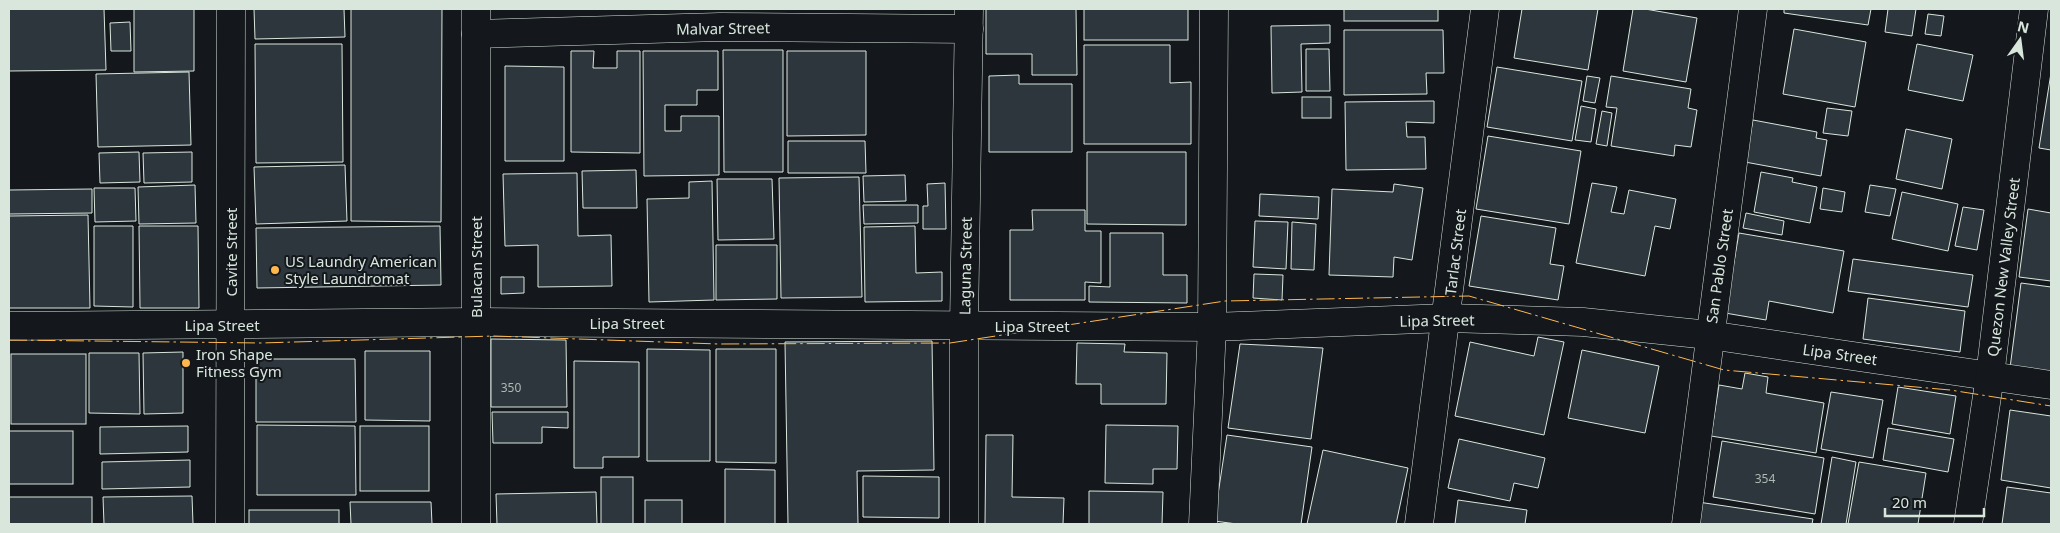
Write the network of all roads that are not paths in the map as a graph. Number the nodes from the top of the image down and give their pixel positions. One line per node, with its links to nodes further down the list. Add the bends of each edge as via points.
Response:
1 (231, 9): 13 (street, Cavite Street)
2 (1214, 9): 14 (street)
3 (1485, 9): 9 (street, Tarlac Street)
4 (1754, 9): 15 (street, San Pablo Street)
5 (2034, 9): 16 (street, Quezon New Valley Street)
6 (720, 18): 7 (street, Malvar Street); 8 (street, Malvar Street)
7 (969, 19): 11 (street, Laguna Street)
8 (476, 22): 10 (street, Bulacan Street)
9 (1447, 318): 14 (street, Lipa Street); 15 (street, Lipa Street, via 1583,322); 22 (street, Tarlac Street)
10 (476, 322): 11 (street, Lipa Street); 13 (street, Lipa Street); 19 (street, Bulacan Street)
11 (964, 325): 14 (street, Lipa Street); 20 (street, Laguna Street)
12 (9, 326): 13 (street, Lipa Street)
13 (231, 326): 18 (street, Cavite Street)
14 (1212, 327): 21 (street)
15 (1709, 335): 16 (street, Lipa Street); 23 (street, San Pablo Street)
16 (1990, 376): 17 (street, Lipa Street); 24 (street, Quezon New Valley Street)
17 (2051, 385)
18 (230, 524)
19 (476, 524)
20 (964, 524)
21 (1203, 524)
22 (1419, 524)
23 (1686, 524)
24 (1968, 524)

